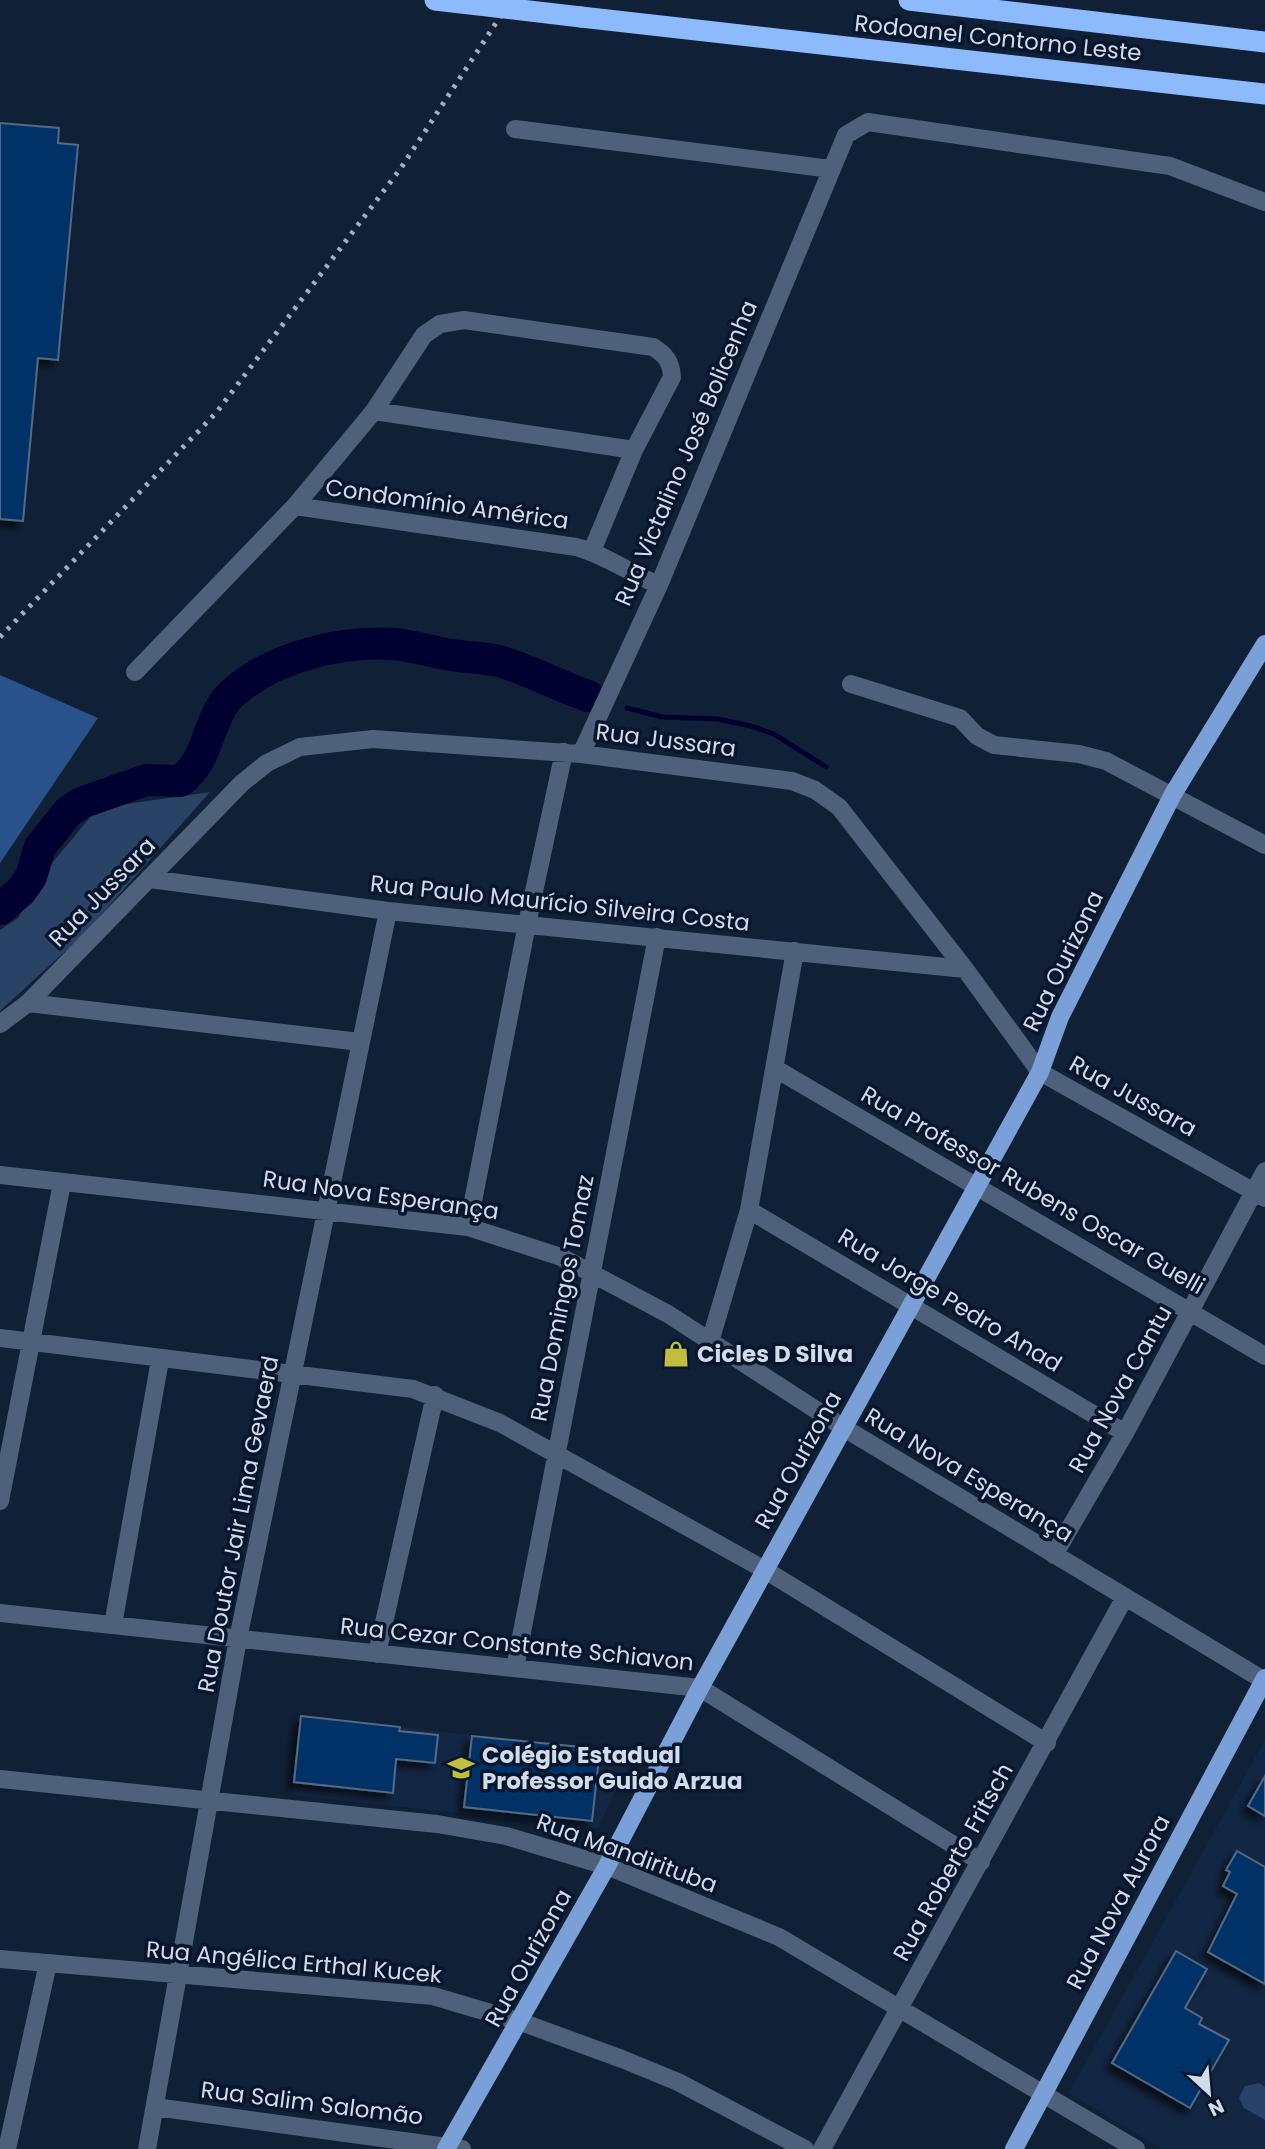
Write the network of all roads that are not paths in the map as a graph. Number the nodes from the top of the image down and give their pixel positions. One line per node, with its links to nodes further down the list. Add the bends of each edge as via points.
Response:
1 (434, 0): 4 (highway, Rodoanel Contorno Leste, bridge)
2 (909, 0): 3 (highway, Rodoanel Contorno Leste)
3 (1265, 42)
4 (1265, 94)
5 (515, 129): 6 (street)
6 (831, 169): 7 (street, Rua Victalino José Bolicenha, via 846,135 868,122 1170,166); 12 (street, Rua Victalino José Bolicenha)
7 (1265, 202)
8 (374, 411): 9 (street); 9 (street, Condomínio América, via 425,335 440,324 464,320 653,347 671,365 672,377); 10 (street, Condomínio América)
9 (634, 450): 11 (street, Condomínio América)
10 (295, 506): 11 (street, Condomínio América); 14 (street, Condomínio América)
11 (592, 551): 12 (street, Condomínio América)
12 (659, 585): 16 (street, Rua Victalino José Bolicenha)
13 (1265, 644): 17 (main road, Rua Ourizona)
14 (135, 672)
15 (851, 684): 17 (street, via 960,718 977,736 994,745 1106,761)
16 (573, 753): 19 (street, Rua Jussara, via 373,740 300,747 242,783); 21 (street, Rua Victalino José Bolicenha); 24 (street, Rua Jussara, via 792,781 815,790 839,807)
17 (1173, 794): 18 (street); 29 (main road, Rua Ourizona, via 1059,1017)
18 (1265, 845)
19 (150, 879): 20 (street, Rua Paulo Maurício Silveira Costa); 25 (street, Rua Jussara)
20 (388, 911): 21 (street, Rua Paulo Maurício Silveira Costa); 27 (street, Rua Doutor Jair Lima Gevaerd)
21 (527, 924): 22 (street, Rua Paulo Maurício Silveira Costa); 37 (street, Rua Victalino José Bolicenha)
22 (657, 937): 23 (street, Rua Paulo Maurício Silveira Costa); 38 (street, Rua Domingos Tomaz)
23 (795, 951): 24 (street, Rua Paulo Maurício Silveira Costa); 28 (street)
24 (965, 969): 29 (street, Rua Jussara)
25 (28, 1003): 26 (street, Rua Jussara); 27 (street)
26 (0, 1024)
27 (360, 1042): 35 (street, Rua Doutor Jair Lima Gevaerd)
28 (776, 1069): 33 (street, Rua Professor Rubens Oscar Guelli); 36 (street)
29 (1040, 1072): 33 (main road, Rua Ourizona); 34 (street, Rua Jussara)
30 (1265, 1171): 34 (street, Rua Nova Cantu)
31 (0, 1175): 32 (street, Rua Nova Esperança)
32 (62, 1183): 35 (street, Rua Nova Esperança); 42 (street)
33 (977, 1186): 39 (main road, Rua Ourizona); 40 (street, Rua Professor Rubens Oscar Guelli)
34 (1259, 1195): 40 (street, Rua Nova Cantu)
35 (325, 1209): 37 (street, Rua Nova Esperança); 46 (street, Rua Doutor Jair Lima Gevaerd)
36 (749, 1210): 39 (street, Rua Jorge Pedro Anad); 43 (street)
37 (468, 1227): 38 (street, Rua Nova Esperança, via 561,1257)
38 (592, 1273): 43 (street, Rua Nova Esperança); 50 (street, Rua Domingos Tomaz)
39 (914, 1306): 48 (main road, Rua Ourizona); 49 (street, Rua Jorge Pedro Anad)
40 (1191, 1311): 44 (street, Rua Professor Rubens Oscar Guelli); 49 (street, Rua Nova Cantu)
41 (0, 1338): 42 (street)
42 (31, 1341): 45 (street); 51 (street)
43 (710, 1342): 48 (street, Rua Nova Esperança)
44 (1265, 1356)
45 (160, 1360): 46 (street); 56 (street)
46 (293, 1374): 47 (street); 57 (street, Rua Doutor Jair Lima Gevaerd)
47 (435, 1395): 50 (street, via 500,1423); 58 (street)
48 (844, 1428): 52 (street, Rua Nova Esperança); 53 (main road, Rua Ourizona)
49 (1125, 1433): 52 (street, Rua Nova Cantu)
50 (556, 1455): 53 (street); 59 (street, Rua Domingos Tomaz)
51 (0, 1501)
52 (1054, 1555): 54 (street, Rua Nova Esperança)
53 (765, 1570): 61 (main road, Rua Ourizona); 62 (street)
54 (1125, 1597): 60 (street, Rua Nova Esperança); 62 (street, Rua Roberto Fritsch)
55 (0, 1614): 56 (street, Rua Cezar Constante Schiavon)
56 (113, 1625): 57 (street, Rua Cezar Constante Schiavon)
57 (238, 1639): 58 (street, Rua Cezar Constante Schiavon); 64 (street, Rua Doutor Jair Lima Gevaerd)
58 (377, 1654): 59 (street, Rua Cezar Constante Schiavon)
59 (515, 1668): 61 (street, Rua Cezar Constante Schiavon)
60 (1265, 1680): 72 (main road, Rua Nova Aurora)
61 (700, 1688): 65 (street, Rua Cezar Constante Schiavon); 66 (main road, Rua Ourizona)
62 (1047, 1743): 65 (street, Rua Roberto Fritsch)
63 (0, 1779): 64 (street, Rua Mandirituba)
64 (209, 1798): 66 (street, Rua Mandirituba, via 438,1824 506,1836); 69 (street, Rua Doutor Jair Lima Gevaerd)
65 (981, 1862): 70 (street, Rua Roberto Fritsch)
66 (607, 1866): 70 (street, Rua Mandirituba, via 779,1937); 71 (main road, Rua Ourizona)
67 (0, 1959): 68 (street, Rua Angélica Erthal Kucek)
68 (48, 1963): 69 (street, Rua Angélica Erthal Kucek); 75 (street)
69 (178, 1975): 71 (street, Rua Angélica Erthal Kucek, via 433,1996); 73 (street, Rua Doutor Jair Lima Gevaerd)
70 (901, 2009): 72 (street, Rua Mandirituba); 78 (street, Rua Roberto Fritsch)
71 (521, 2022): 74 (main road, Rua Ourizona); 77 (street, Rua Angélica Erthal Kucek, via 678,2082)
72 (1044, 2095): 79 (main road, Rua Nova Aurora); 80 (street, Rua Mandirituba)
73 (155, 2107): 74 (street, Rua Salim Salomão); 76 (street, Rua Doutor Jair Lima Gevaerd)
74 (452, 2148)
75 (7, 2149)
76 (147, 2149)
77 (805, 2149)
78 (822, 2149)
79 (1014, 2149)
80 (1136, 2149)

